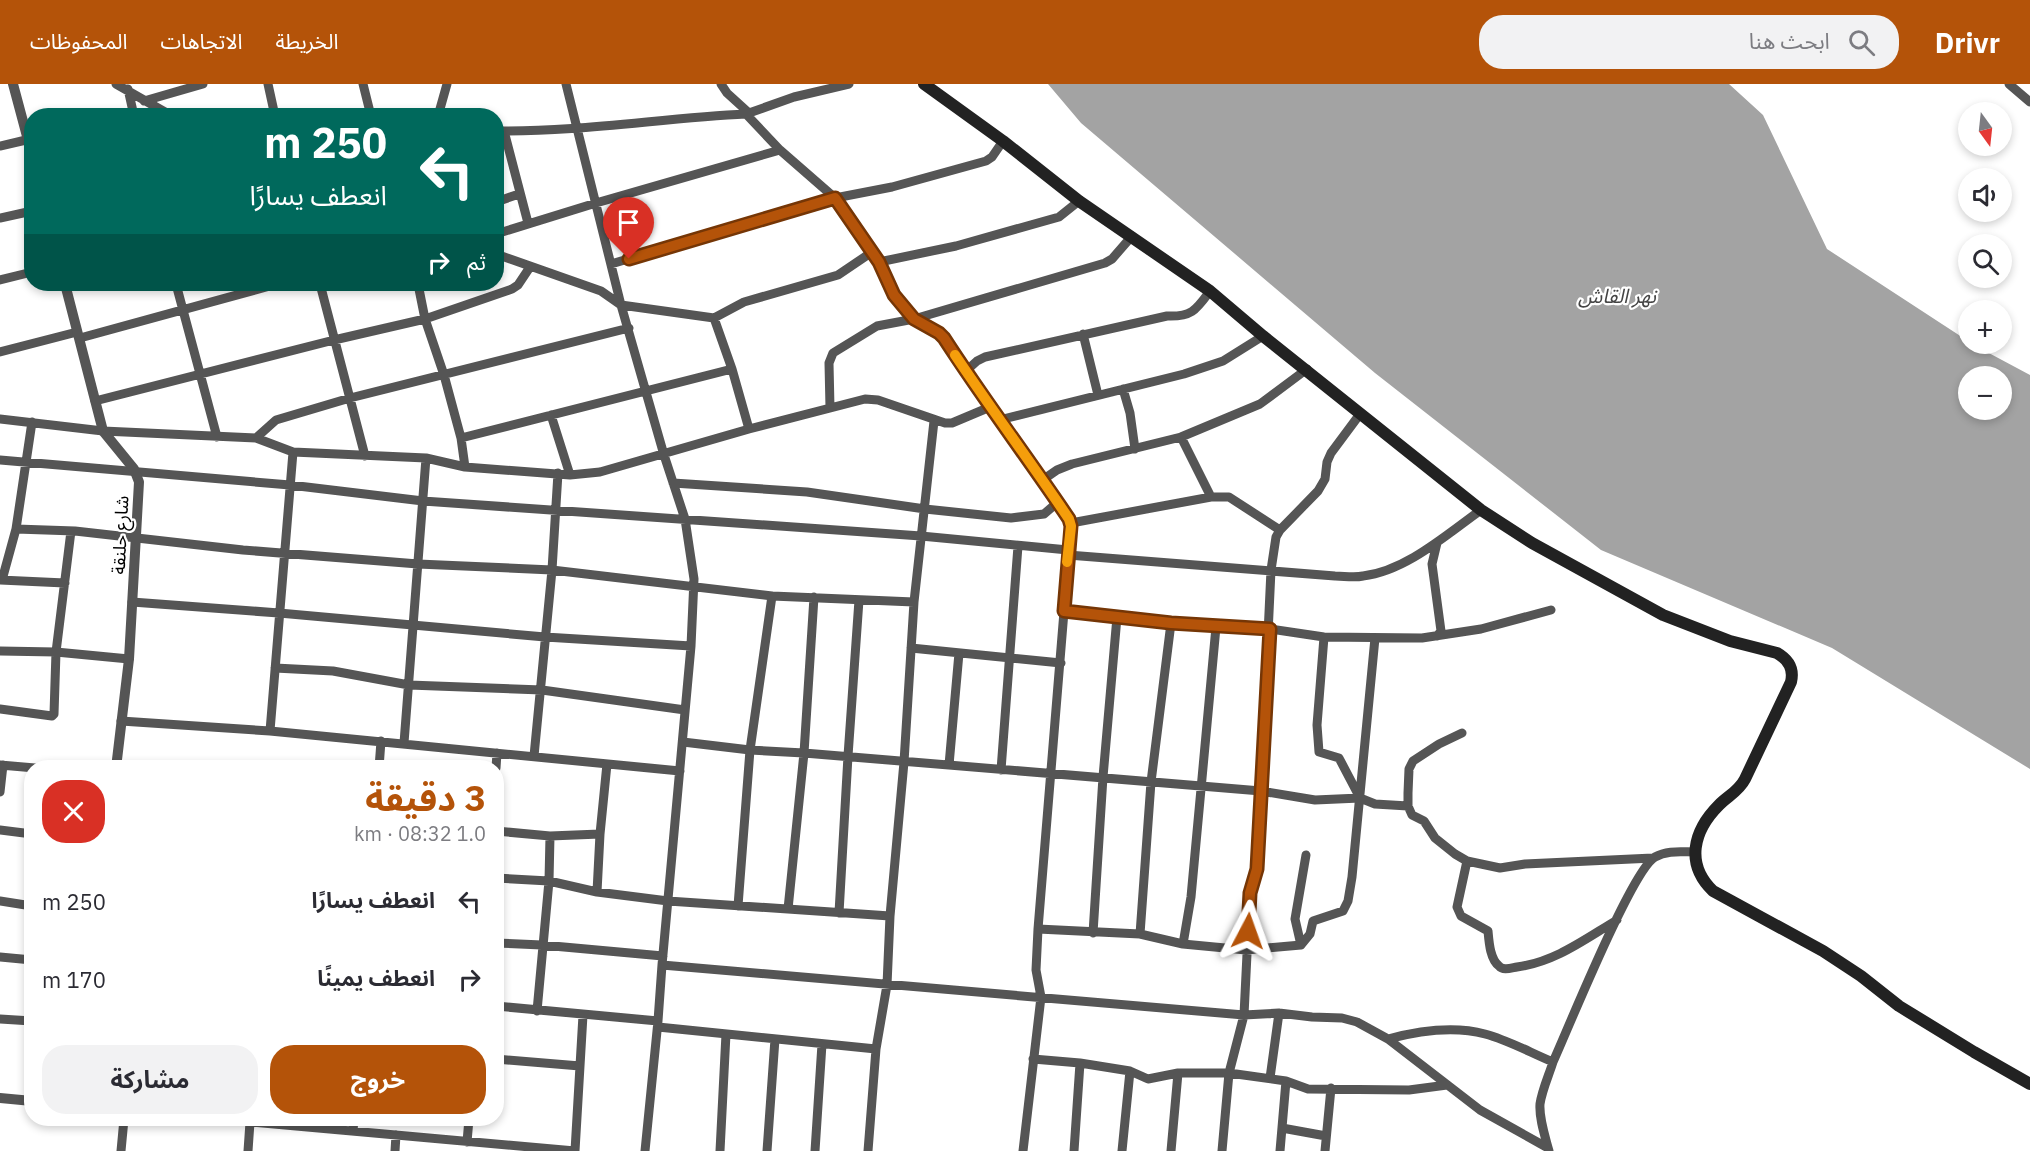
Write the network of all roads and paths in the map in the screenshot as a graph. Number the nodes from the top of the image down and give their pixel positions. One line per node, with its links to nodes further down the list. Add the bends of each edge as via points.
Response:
1 (13, 84): 21 (street)
2 (116, 84): 12 (street)
3 (203, 84): 13 (street)
4 (268, 84): 17 (street)
5 (363, 84): 18 (street)
6 (447, 84): 19 (street)
7 (566, 84): 22 (street)
8 (721, 84): 20 (street)
9 (849, 84): 20 (street, via 794,97)
10 (924, 84): 24 (main road)
11 (2009, 84): 14 (street)
12 (128, 88): 13 (street); 15 (street)
13 (144, 100): 16 (street)
14 (2030, 102)
15 (130, 108)
16 (158, 108)
17 (273, 108)
18 (369, 108)
19 (440, 108)
20 (747, 114): 22 (street); 28 (street)
21 (24, 124)
22 (577, 129): 23 (street); 33 (street)
23 (504, 131)
24 (1003, 141): 30 (street, via 986,161); 32 (main road)
25 (24, 143): 27 (street)
26 (504, 144): 29 (street)
27 (0, 146)
28 (780, 150): 30 (street); 33 (street)
29 (519, 194): 31 (street); 36 (street)
30 (835, 198): 39 (street); 42 (street)
31 (504, 199)
32 (1079, 201): 38 (main road); 41 (street, via 1059,217 956,246)
33 (596, 203): 36 (street); 42 (street)
34 (24, 213): 35 (street)
35 (0, 218)
36 (528, 223): 37 (street)
37 (504, 231)
38 (1132, 236): 51 (main road); 56 (street, via 1109,262)
39 (872, 252): 41 (street); 54 (street, via 838,275 744,302)
40 (504, 257): 43 (street)
41 (879, 262): 56 (street, via 894,295)
42 (611, 264): 52 (street)
43 (530, 267): 52 (street, via 601,291); 55 (street, via 512,289)
44 (24, 274): 45 (street)
45 (0, 280)
46 (67, 291): 59 (street, شارع حلنقة)
47 (178, 291): 53 (street)
48 (251, 291): 53 (street)
49 (322, 291): 61 (street)
50 (419, 291): 55 (street)
51 (1210, 291): 58 (street, via 1195,311 1182,317 1167,316); 60 (main road)
52 (621, 305): 54 (street); 57 (street)
53 (183, 309): 59 (street); 66 (street)
54 (714, 318): 63 (street)
55 (425, 319): 61 (street); 67 (street)
56 (914, 319): 65 (street, via 939,333); 74 (street, via 877,326 833,353 829,363)
57 (629, 328): 67 (street); 69 (street)
58 (1083, 334): 65 (street, via 985,357); 70 (street)
59 (78, 335): 62 (street); 72 (street, شارع حلنقة)
60 (1263, 336): 64 (main road); 68 (street, via 1220,362)
61 (334, 340): 66 (street); 71 (street)
62 (0, 352)
63 (732, 369): 69 (street); 81 (street)
64 (1307, 369): 75 (main road); 83 (street, via 1260,404)
65 (966, 371): 73 (street)
66 (200, 375): 72 (street); 84 (street)
67 (444, 375): 71 (street); 86 (street)
68 (1123, 389): 70 (street); 87 (street)
69 (646, 391): 76 (street); 89 (street)
70 (1098, 395): 78 (street)
71 (350, 398): 85 (street, via 273,421); 90 (street)
72 (95, 401): 82 (street, شارع حلنقة)
73 (990, 407): 78 (street); 79 (street, via 952,423)
74 (830, 408): 79 (street, via 871,399); 81 (street)
75 (1360, 414): 106 (main road); 110 (street, via 1331,453 1318,491)
76 (551, 415): 86 (street); 97 (street)
77 (0, 419): 80 (street)
78 (999, 420): 98 (street)
79 (934, 421): 105 (street)
80 (32, 422): 82 (street); 93 (street)
81 (749, 429): 89 (street)
82 (103, 430): 84 (street); 95 (street, شارع حلنقة)
83 (1181, 436): 87 (street); 101 (street)
84 (217, 437): 85 (street)
85 (256, 438): 88 (street)
86 (460, 438): 94 (street)
87 (1135, 449): 98 (street, via 1072,464)
88 (293, 452): 90 (street); 100 (street)
89 (664, 455): 97 (street, via 600,472); 99 (street)
90 (365, 456): 91 (street)
91 (426, 458): 94 (street); 102 (street)
92 (0, 460): 93 (street)
93 (26, 461): 95 (street); 109 (street)
94 (465, 467): 96 (street)
95 (136, 473): 100 (street); 113 (street, شارع حلنقة)
96 (558, 474): 97 (street); 104 (street)
97 (570, 475)
98 (1044, 479): 103 (street)
99 (673, 483): 105 (street, via 807,492); 107 (street)
100 (290, 485): 102 (street); 116 (street)
101 (1211, 497): 108 (street); 110 (street, via 1229,497)
102 (423, 501): 104 (street); 118 (street)
103 (1058, 502): 105 (street, via 1044,514 1011,518); 108 (street)
104 (557, 509): 107 (street); 119 (street)
105 (925, 509): 112 (street)
106 (1481, 510): 114 (street); 188 (main road, via 1642,605 1707,633 1778,653 1790,664 1791,682 1745,778 1706,820)
107 (685, 519): 112 (street); 123 (street)
108 (1071, 523): 117 (street)
109 (16, 529): 111 (street); 121 (street)
110 (1280, 530): 120 (street)
111 (71, 531): 113 (street); 122 (street)
112 (921, 536): 115 (street); 128 (street)
113 (137, 539): 116 (street); 127 (street, شارع حلنقة)
114 (1438, 540): 120 (street, via 1410,559 1364,576); 137 (street, via 1432,564 1441,631)
115 (1018, 546): 117 (street); 146 (street)
116 (286, 553): 118 (street); 131 (street)
117 (1068, 553): 120 (street); 130 (street)
118 (418, 564): 119 (street); 134 (street)
119 (552, 570): 123 (street); 138 (street)
120 (1272, 570): 136 (street)
121 (1, 580): 122 (street)
122 (65, 583): 144 (street)
123 (694, 586): 124 (street); 141 (street)
124 (772, 596): 125 (street); 160 (street)
125 (814, 597): 126 (street); 162 (street)
126 (860, 600): 128 (street); 164 (street)
127 (132, 602): 131 (street); 147 (street, شارع حلنقة)
128 (914, 602): 142 (street)
129 (1551, 610): 137 (street)
130 (1064, 611): 132 (street); 148 (street)
131 (279, 612): 134 (street); 149 (street)
132 (1117, 617): 133 (street); 176 (street)
133 (1171, 623): 135 (street); 177 (street)
134 (413, 625): 138 (street); 150 (street)
135 (1216, 627): 136 (street); 178 (street)
136 (1270, 629): 139 (street); 179 (street)
137 (1437, 636): 140 (street)
138 (545, 637): 141 (street); 151 (street)
139 (1323, 637): 140 (street); 181 (street, via 1319,752 1339,758)
140 (1375, 638): 181 (street)
141 (691, 646): 153 (street)
142 (911, 648): 145 (street); 168 (street)
143 (0, 651): 144 (street)
144 (56, 652): 147 (street); 152 (street, via 53,715)
145 (959, 653): 146 (street); 171 (street)
146 (1009, 657): 148 (street); 173 (street)
147 (129, 659): 154 (street, شارع حلنقة)
148 (1061, 663): 175 (street)
149 (275, 668): 150 (street, via 333,671); 155 (street)
150 (409, 685): 151 (street); 159 (street)
151 (542, 690): 153 (street); 163 (street)
152 (0, 709)
153 (685, 710): 158 (street)
154 (121, 721): 155 (street); 165 (street, شارع حلنقة)
155 (270, 731): 157 (street)
156 (1462, 733): 182 (street, via 1413,761)
157 (381, 741): 159 (street); 166 (street)
158 (683, 742): 160 (street); 174 (street)
159 (404, 743): 161 (street)
160 (750, 750): 162 (street); 198 (street)
161 (497, 753): 163 (street); 167 (street)
162 (804, 753): 164 (street); 199 (street)
163 (534, 756): 169 (street)
164 (848, 756): 168 (street); 200 (street)
165 (117, 760)
166 (380, 760)
167 (497, 760)
168 (904, 762): 171 (street); 201 (street)
169 (607, 764): 174 (street); 186 (street)
170 (1, 765): 172 (street); 180 (street)
171 (950, 765): 173 (street)
172 (24, 767)
173 (1000, 770): 175 (street)
174 (680, 771): 196 (street)
175 (1050, 774): 176 (street); 203 (street)
176 (1103, 777): 177 (street); 204 (street)
177 (1150, 782): 178 (street); 205 (street)
178 (1202, 786): 179 (street); 207 (street)
179 (1261, 790): 181 (street, via 1315,800); 210 (street, via 1257,869 1250,893)
180 (0, 792)
181 (1360, 798): 182 (street, via 1375,804); 209 (street, via 1346,907 1343,912 1313,921 1310,934)
182 (1408, 806): 191 (street, via 1435,838)
183 (0, 830): 185 (street)
184 (504, 832): 187 (street)
185 (24, 833)
186 (600, 834): 187 (street); 194 (street)
187 (550, 836): 193 (street)
188 (1695, 852): 190 (street, via 1667,852); 239 (main road, via 1700,874 1713,891 1822,951 1899,1006)
189 (1306, 855): 209 (street, via 1295,919)
190 (1653, 858): 191 (street, via 1500,868); 202 (street, via 1629,893)
191 (1467, 861): 202 (street, via 1457,907 1461,916 1488,932 1489,945 1501,968 1545,961)
192 (504, 878): 193 (street)
193 (549, 881): 194 (street); 208 (street)
194 (597, 892): 196 (street)
195 (0, 901): 197 (street)
196 (668, 901): 198 (street); 213 (street)
197 (24, 905)
198 (738, 906): 199 (street)
199 (788, 909): 200 (street)
200 (839, 913): 201 (street)
201 (890, 916): 214 (street)
202 (1617, 920): 231 (street)
203 (1038, 929): 204 (street); 215 (street, via 1036,970)
204 (1093, 933): 205 (street)
205 (1140, 934): 207 (street)
206 (504, 943): 208 (street)
207 (1184, 944): 210 (street)
208 (542, 945): 213 (street); 217 (street)
209 (1301, 945): 210 (street)
210 (1246, 950): 220 (street)
211 (0, 957): 212 (street)
212 (24, 959)
213 (662, 960): 214 (street); 223 (street)
214 (887, 985): 215 (street); 228 (street)
215 (1041, 997): 220 (street); 229 (street)
216 (504, 1007): 217 (street)
217 (537, 1011): 219 (street)
218 (1279, 1013): 220 (street); 226 (street, via 1342,1018); 237 (street)
219 (583, 1015): 223 (street); 233 (street)
220 (1244, 1015): 236 (street)
221 (0, 1019): 222 (street)
222 (24, 1020)
223 (658, 1024): 224 (street); 260 (street)
224 (726, 1034): 225 (street); 261 (street)
225 (775, 1039): 227 (street); 262 (street)
226 (1388, 1039): 231 (street, via 1469,1031 1492,1036); 240 (street)
227 (822, 1044): 228 (street); 263 (street)
228 (876, 1049): 264 (street)
229 (1033, 1059): 232 (street); 265 (street)
230 (504, 1060): 233 (street)
231 (1553, 1062): 255 (street, via 1540,1104)
232 (1080, 1063): 234 (street); 266 (street)
233 (580, 1066): 259 (street)
234 (1130, 1071): 235 (street, via 1148,1079); 267 (street)
235 (1178, 1073): 236 (street); 268 (street)
236 (1229, 1073): 237 (street); 269 (street)
237 (1270, 1078): 238 (street)
238 (1286, 1081): 241 (street, via 1308,1089); 249 (street)
239 (2030, 1084)
240 (1447, 1085): 241 (street, via 1408,1090); 255 (street, via 1480,1110)
241 (1330, 1088): 252 (street)
242 (0, 1098): 243 (street)
243 (24, 1100)
244 (124, 1126): 256 (street)
245 (250, 1126): 257 (street)
246 (296, 1126): 250 (street)
247 (353, 1126): 250 (street)
248 (469, 1126): 253 (street)
249 (1282, 1128): 252 (street); 270 (street)
250 (353, 1131): 251 (street)
251 (396, 1135): 253 (street); 258 (street)
252 (1326, 1136): 271 (street)
253 (468, 1142): 254 (street)
254 (508, 1148): 259 (street)
255 (1549, 1150)
256 (122, 1151)
257 (248, 1151)
258 (395, 1151)
259 (575, 1151)
260 (645, 1151)
261 (720, 1151)
262 (767, 1151)
263 (815, 1151)
264 (868, 1151)
265 (1023, 1151)
266 (1074, 1151)
267 (1122, 1151)
268 (1172, 1151)
269 (1222, 1151)
270 (1280, 1151)
271 (1325, 1151)

